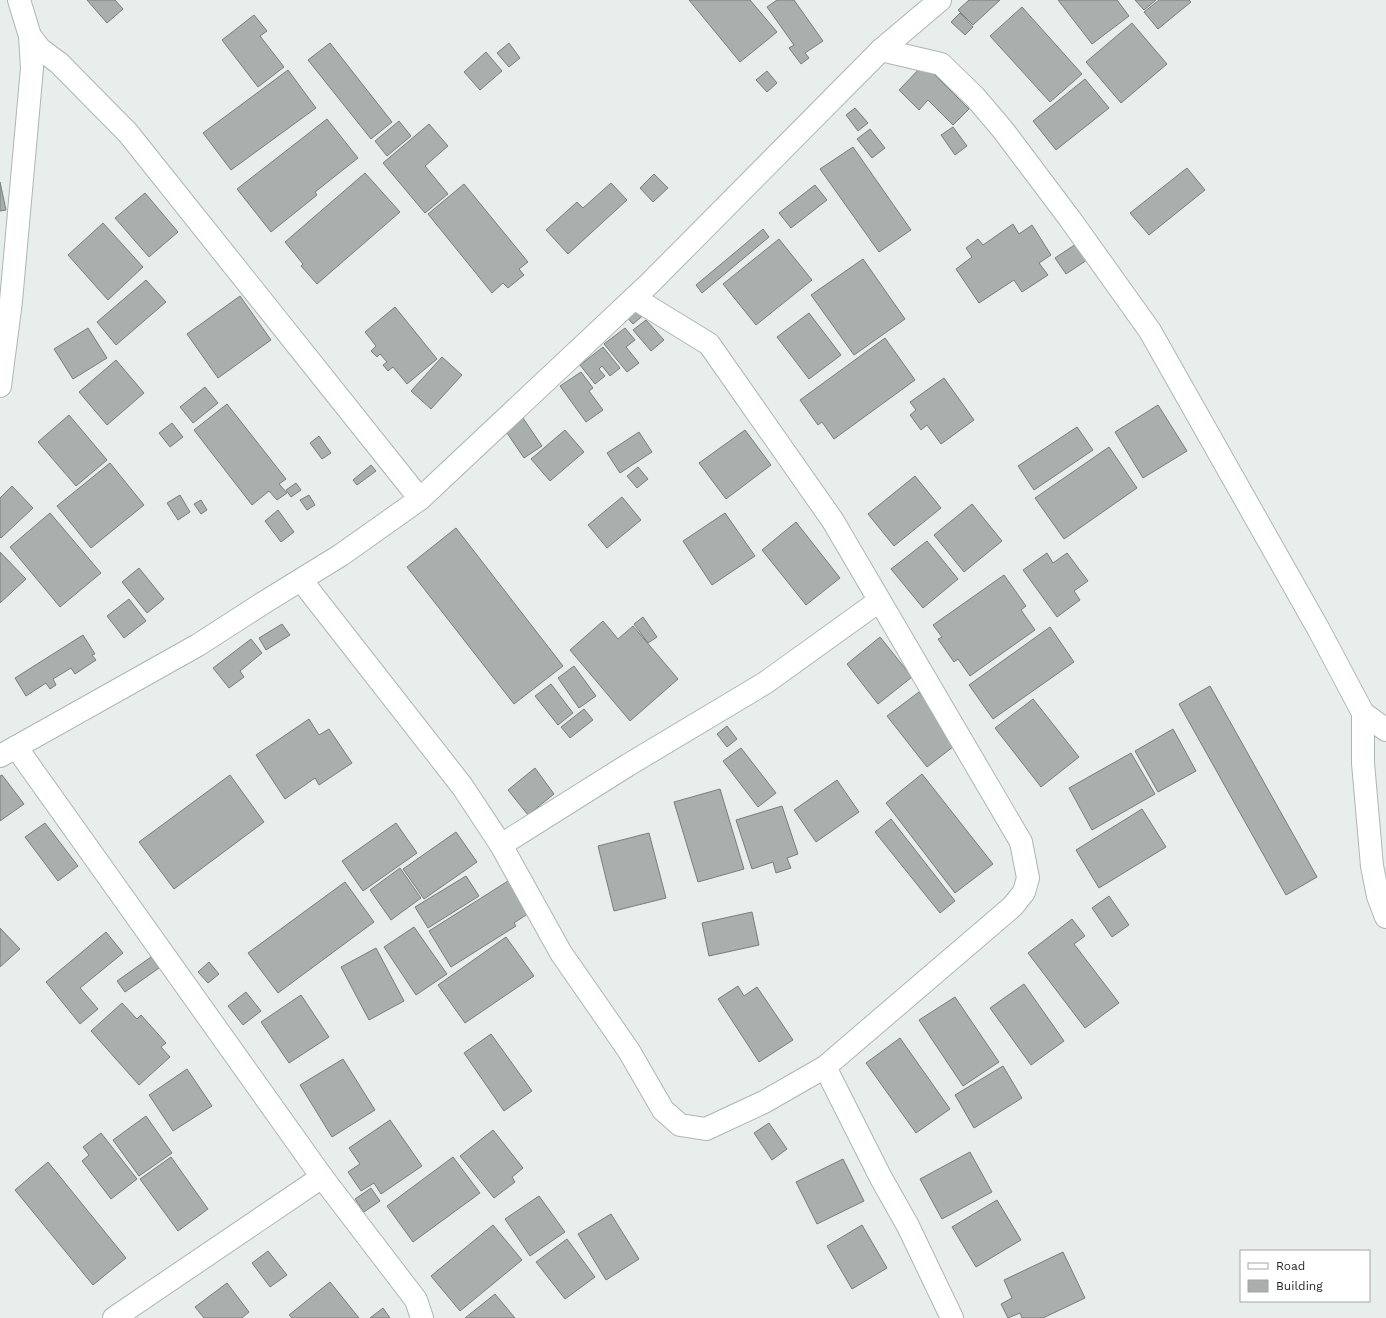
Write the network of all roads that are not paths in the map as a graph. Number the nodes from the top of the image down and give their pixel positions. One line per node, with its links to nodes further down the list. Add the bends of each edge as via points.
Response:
1 (19, 0): 3 (street)
2 (940, 0): 4 (street)
3 (30, 36): 5 (street, via 32,68); 8 (street, via 40,49 59,63 128,132)
4 (881, 50): 6 (street); 11 (street, via 941,64 976,96 1070,219 1150,331)
5 (5, 295): 7 (street)
6 (634, 298): 8 (street); 10 (street, via 709,344 833,521)
7 (0, 386)
8 (420, 499): 9 (street, via 341,556)
9 (301, 580): 13 (street, via 198,645); 14 (street, via 462,786)
10 (880, 601): 14 (street, via 764,683); 16 (street, via 1021,842 1028,878 1024,892 1012,906)
11 (1363, 713): 12 (street); 15 (street, via 1363,763 1372,866 1378,896)
12 (1386, 730)
13 (8, 752): 17 (street)
14 (501, 845): 16 (street, via 561,953 629,1051 663,1110 680,1126 706,1130 764,1102)
15 (1386, 917)
16 (825, 1067): 20 (street, via 908,1226)
17 (322, 1177): 18 (street); 19 (street, via 416,1300)
18 (114, 1318)
19 (422, 1318)
20 (952, 1318)

